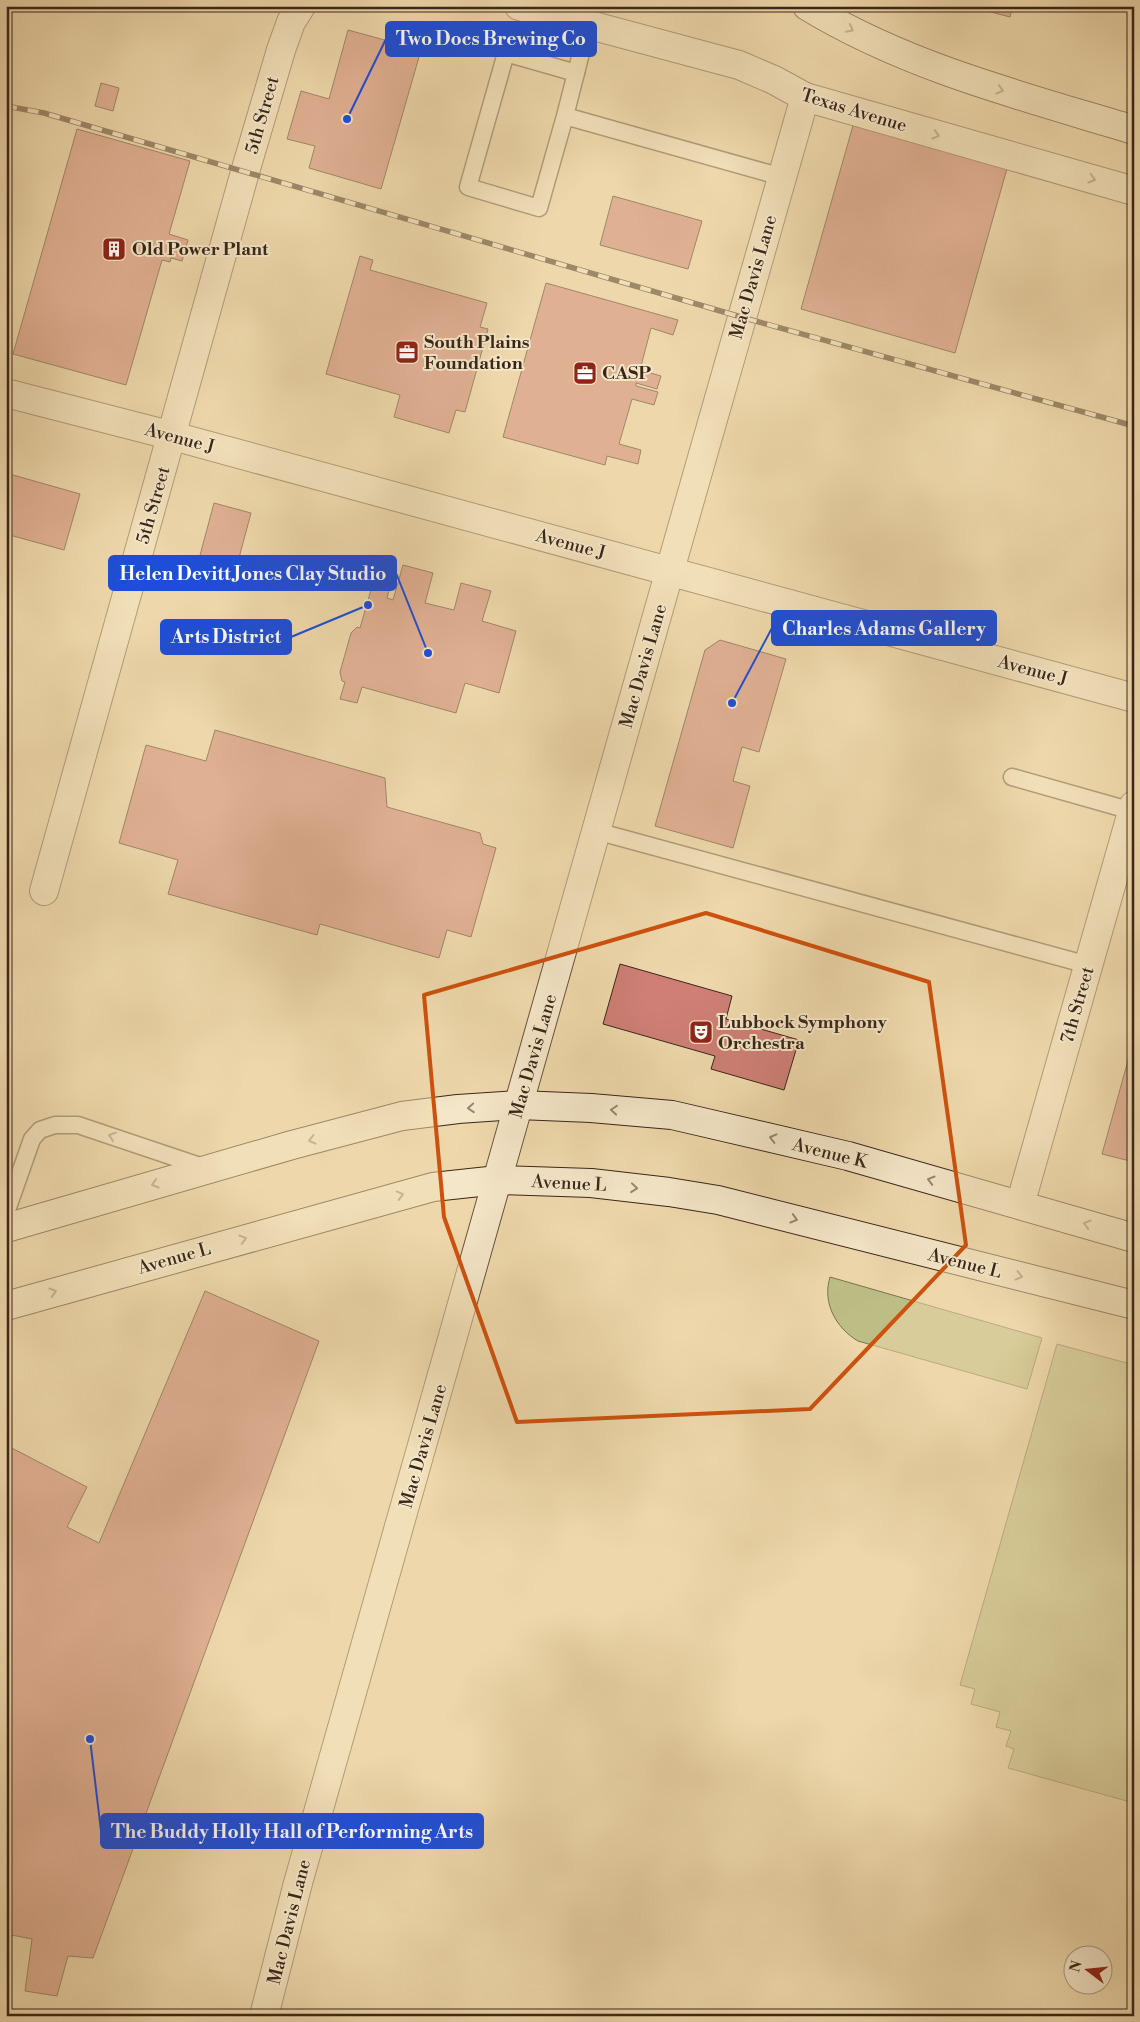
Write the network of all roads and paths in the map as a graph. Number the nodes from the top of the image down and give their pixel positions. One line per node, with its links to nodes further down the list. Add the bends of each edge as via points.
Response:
1 (301, 6): 12 (street, 5th Street, via 281,50)
2 (519, 6): 4 (street, Texas Avenue)
3 (807, 6): 8 (street, one-way to 8, via 866,38 975,82)
4 (588, 25): 5 (lane); 6 (street, Texas Avenue, via 739,65)
5 (576, 73): 7 (lane); 7 (lane, via 506,54 468,187 539,208)
6 (805, 97): 9 (street, Mac Davis Lane); 10 (street, Texas Avenue, one-way to 10)
7 (564, 116): 9 (lane)
8 (1134, 130)
9 (782, 177): 13 (street, Mac Davis Lane)
10 (1134, 191)
11 (6, 393): 12 (street, Avenue J)
12 (173, 436): 13 (street, Avenue J); 18 (street, 5th Street)
13 (670, 570): 14 (street, Avenue J); 17 (street, Mac Davis Lane)
14 (1134, 698)
15 (1012, 777): 16 (lane)
16 (1133, 808): 19 (street, 7th Street)
17 (596, 831): 19 (lane); 20 (street, Mac Davis Lane)
18 (44, 891)
19 (1088, 965): 23 (street, 7th Street)
20 (519, 1104): 21 (street, one-way to 21, via 402,1116); 22 (street, Mac Davis Lane); 23 (street, Avenue K, one-way to 20, via 848,1156 672,1115)
21 (208, 1169): 24 (lane, one-way to 24, via 78,1125 55,1124 40,1130 32,1140); 25 (street, one-way to 25)
22 (498, 1180): 27 (street, Avenue L, one-way to 27, via 591,1183 718,1200); 28 (street, Avenue L, one-way to 22, via 433,1186); 29 (street, Mac Davis Lane, via 298,1883)
23 (1020, 1205): 26 (street, Avenue K, one-way to 23)
24 (6, 1213)
25 (6, 1228)
26 (1134, 1238)
27 (1134, 1305)
28 (6, 1306)
29 (264, 2016)

